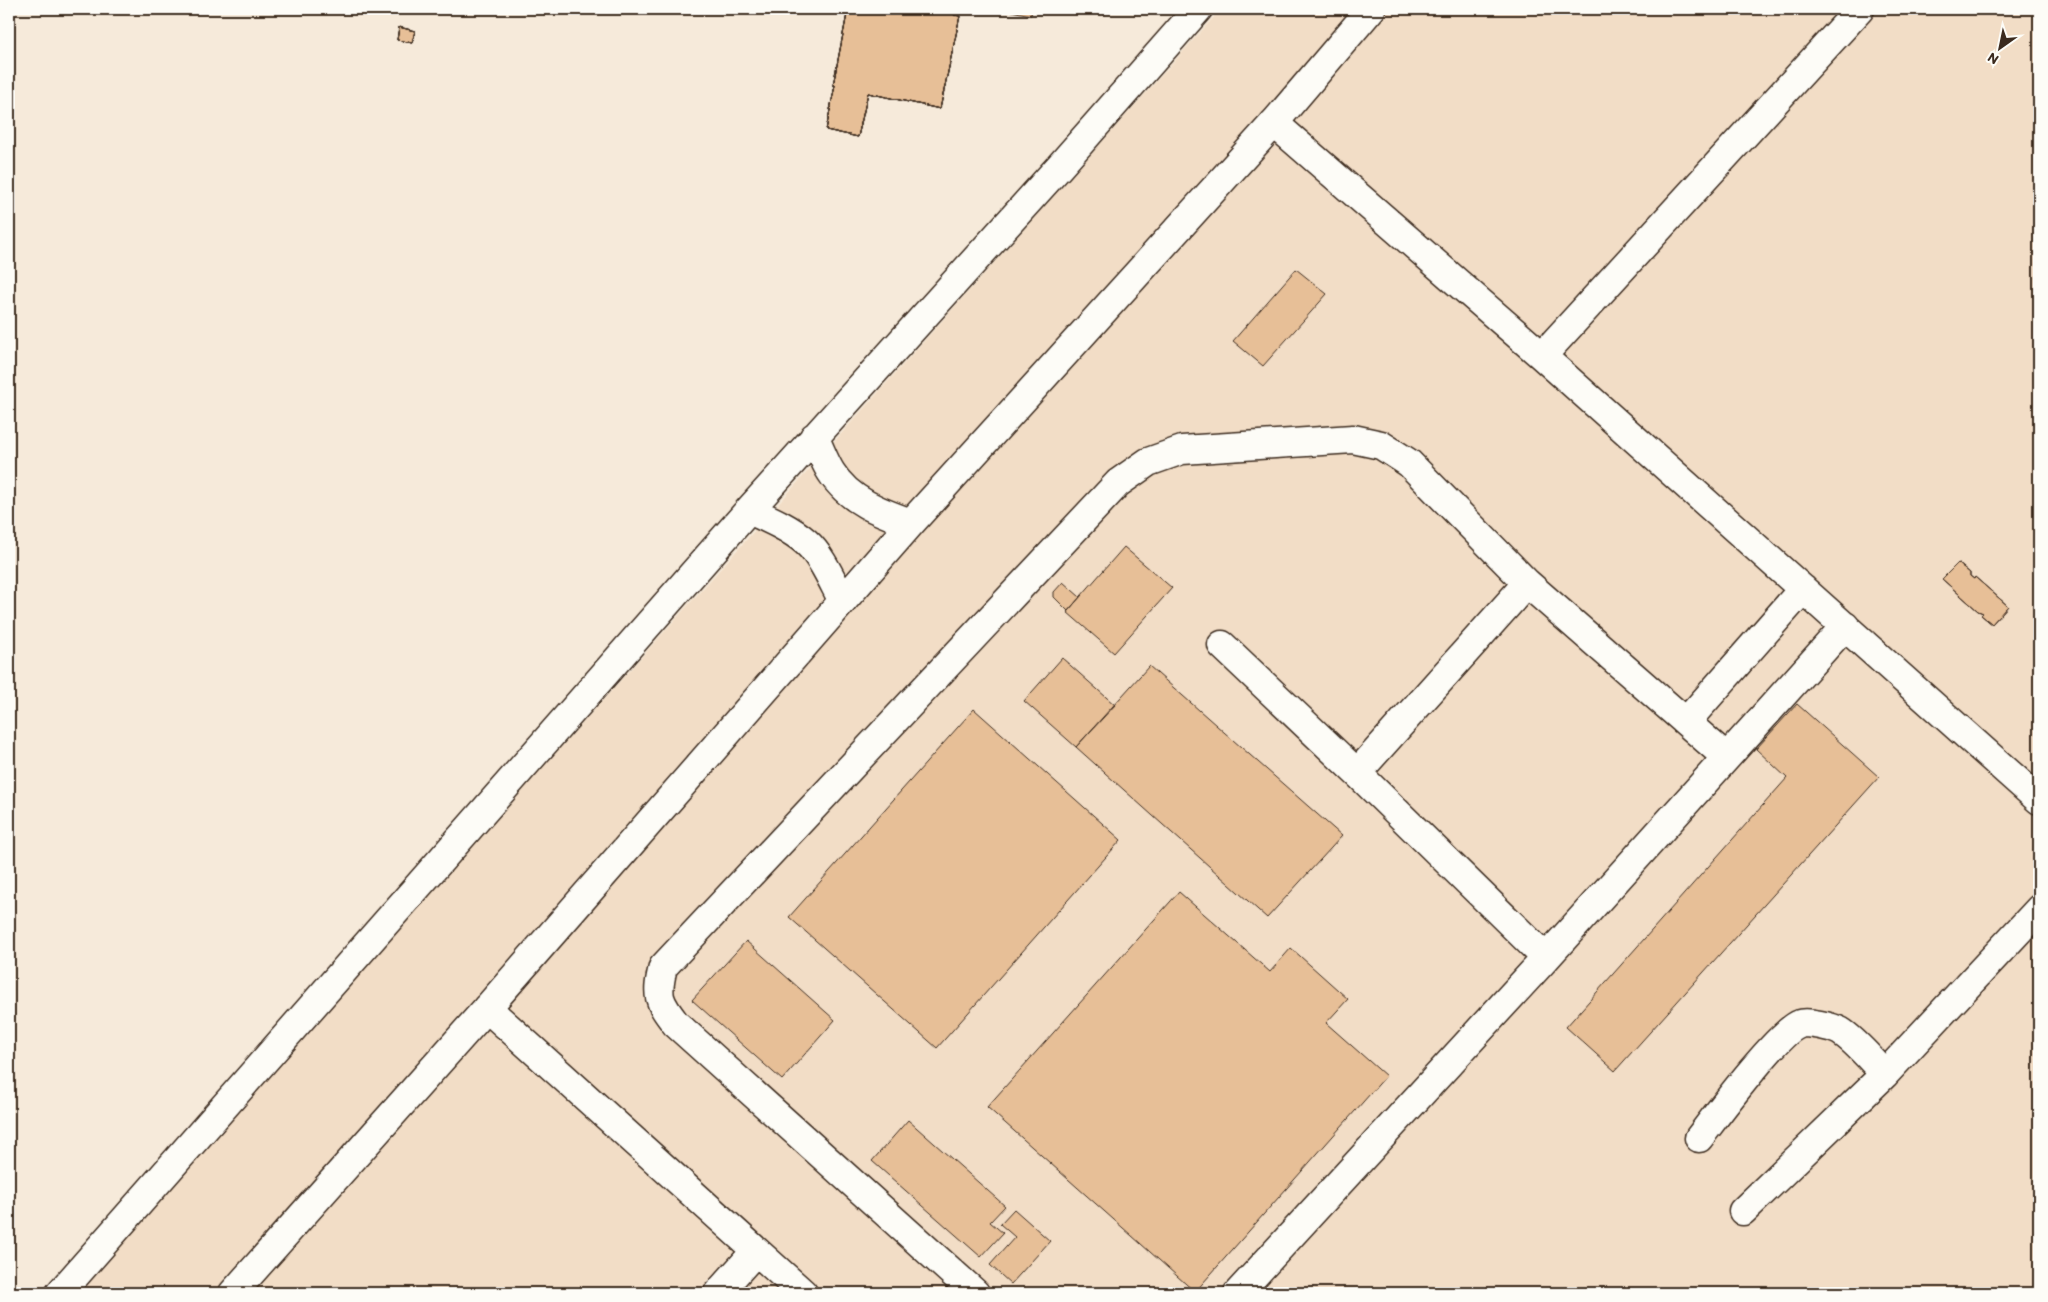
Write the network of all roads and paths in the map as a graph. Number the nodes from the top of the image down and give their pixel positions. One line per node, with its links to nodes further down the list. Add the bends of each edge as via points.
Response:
1 (1198, 9): 6 (main road)
2 (1371, 9): 4 (main road)
3 (1860, 9): 5 (main road)
4 (1274, 123): 5 (main road); 8 (main road)
5 (1542, 356): 10 (main road)
6 (814, 437): 7 (main road); 8 (main road, via 831,473 852,497 878,512)
7 (749, 510): 11 (main road, via 776,522 807,543 827,570); 25 (main road)
8 (911, 523): 11 (main road)
9 (1527, 583): 14 (main road); 16 (main road); 29 (main road, via 1409,463 1380,445 1353,439 1182,450 1148,462 1118,483 663,967 658,988 663,1008 676,1024)
10 (1803, 589): 12 (main road); 14 (main road)
11 (843, 601): 20 (main road)
12 (1845, 626): 15 (main road); 17 (main road)
13 (1222, 645): 16 (main road)
14 (1686, 722): 15 (main road)
15 (1726, 757): 19 (main road)
16 (1357, 773): 19 (main road)
17 (2039, 800)
18 (2039, 909): 21 (main road)
19 (1546, 958): 30 (main road)
20 (487, 1008): 24 (main road); 26 (main road)
21 (1885, 1074): 22 (main road, via 1840,1031 1801,1023 1793,1026 1768,1052); 23 (main road)
22 (1698, 1138)
23 (1743, 1211)
24 (756, 1252): 27 (main road); 28 (main road)
25 (60, 1293)
26 (233, 1293)
27 (718, 1293)
28 (803, 1293)
29 (975, 1293)
30 (1238, 1293)

